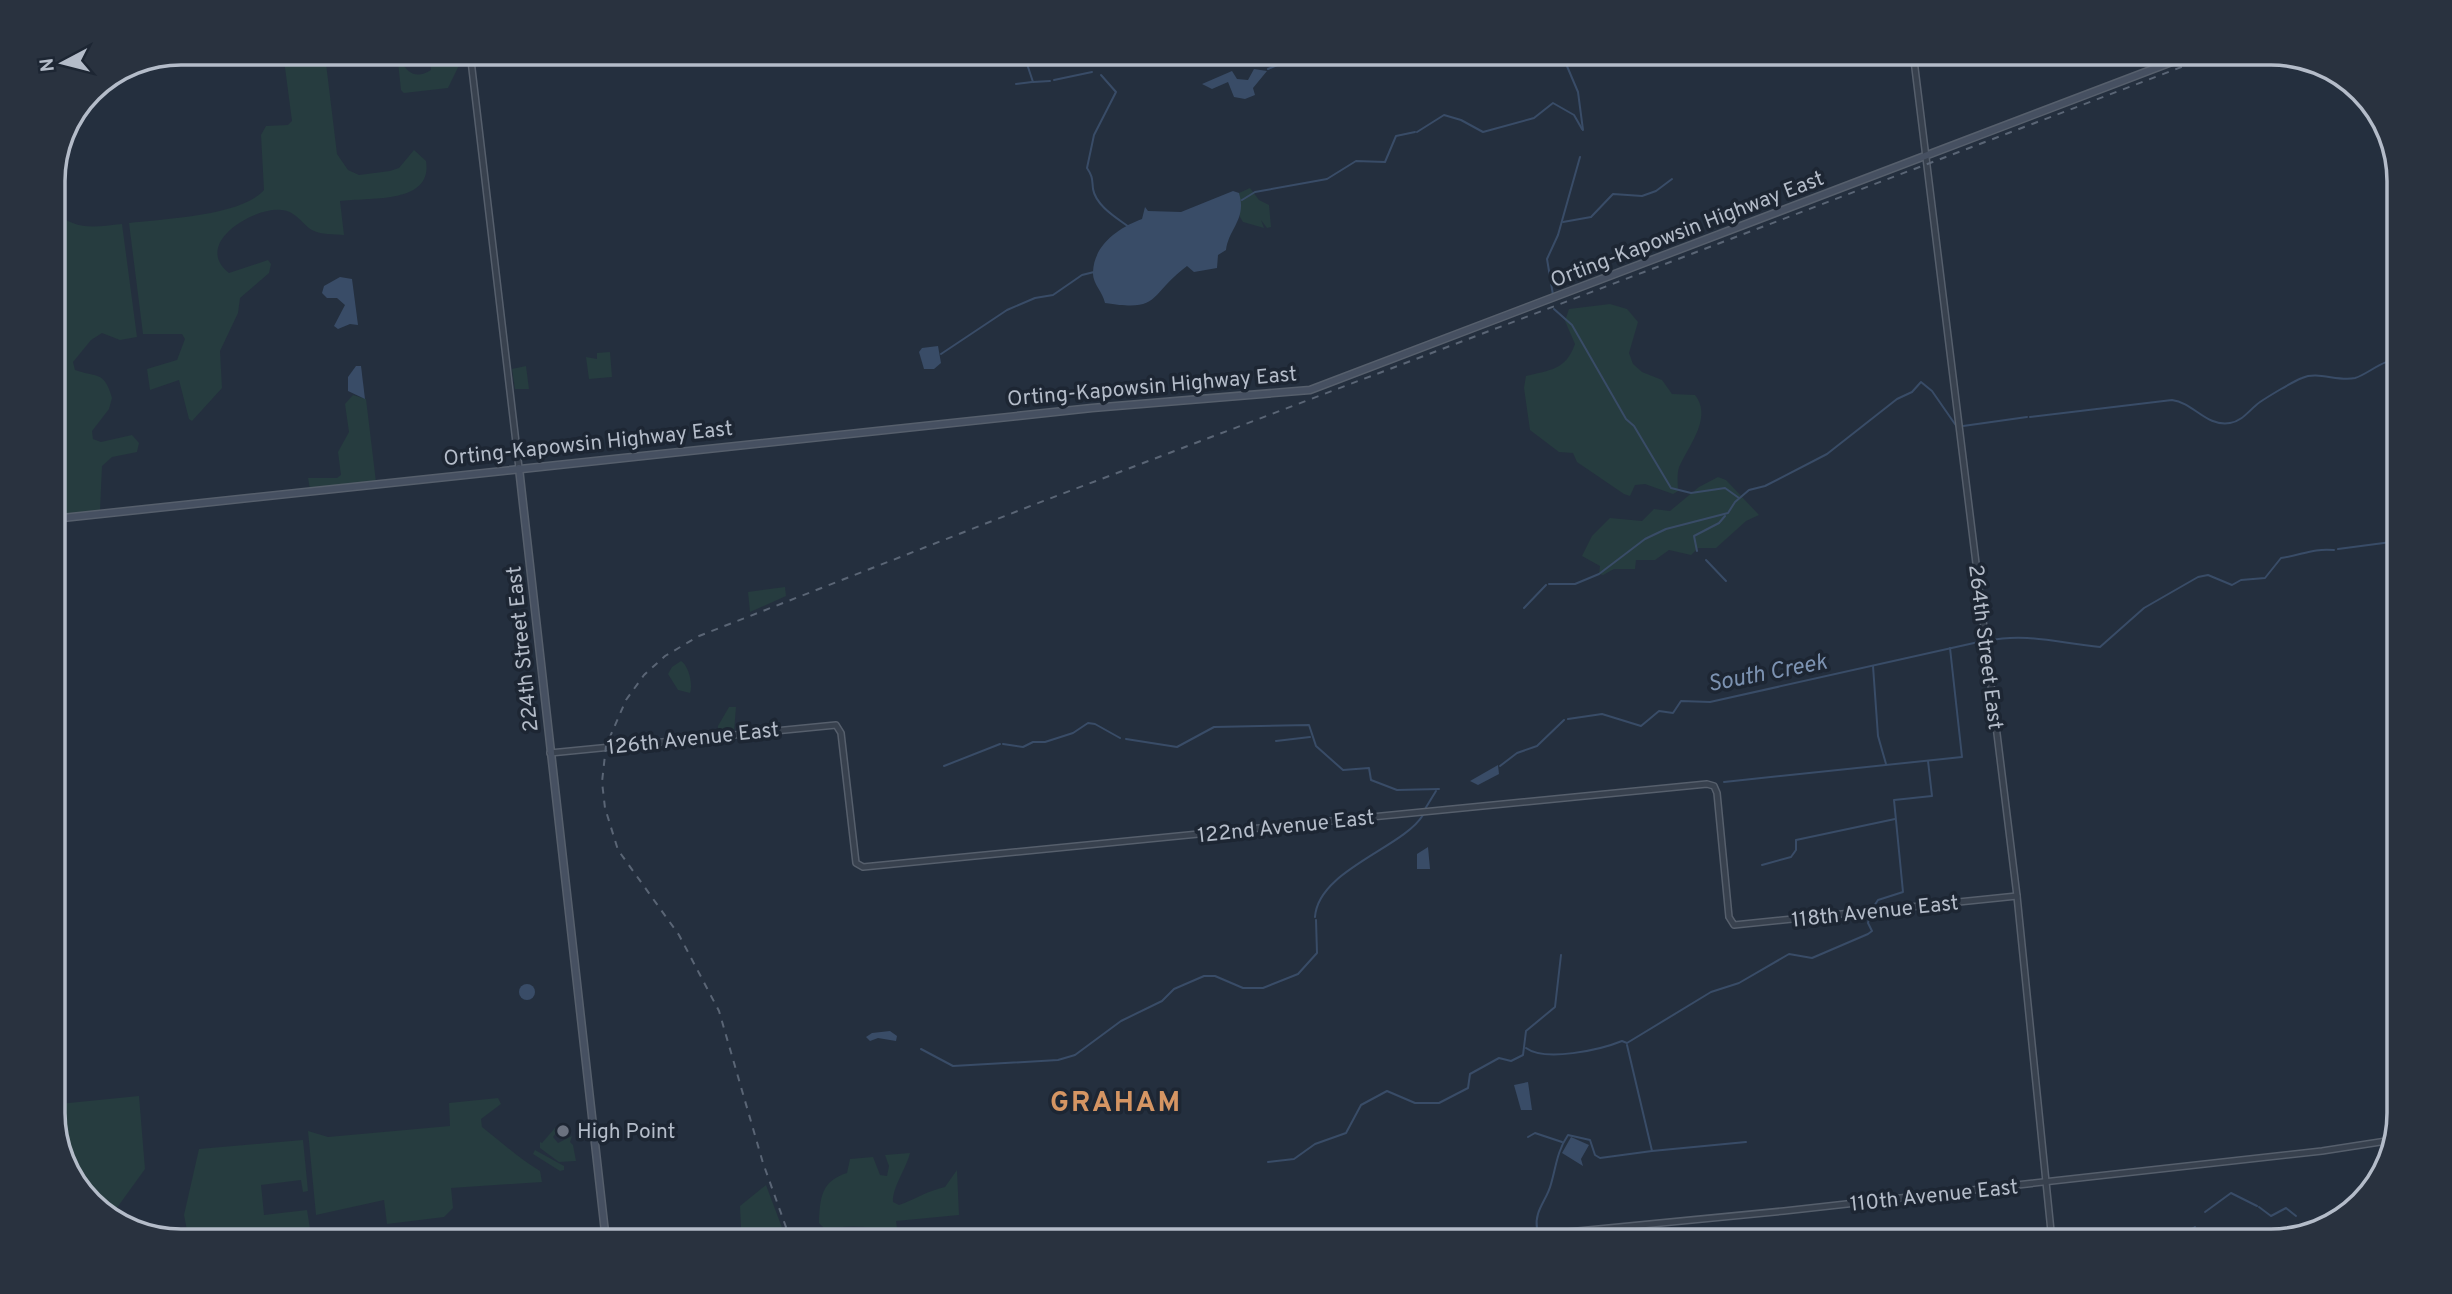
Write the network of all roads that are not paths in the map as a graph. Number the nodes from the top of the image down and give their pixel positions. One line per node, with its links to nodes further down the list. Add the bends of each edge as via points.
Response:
1 (472, 65): 5 (street, 224th Street East)
2 (1915, 65): 4 (street, 264th Street East)
3 (2164, 65): 4 (main road, Orting-Kapowsin Highway East)
4 (1926, 156): 5 (main road, Orting-Kapowsin Highway East, via 1310,390); 9 (street, 264th Street East)
5 (519, 468): 6 (main road, Orting-Kapowsin Highway East); 7 (main road, 224th Street East)
6 (65, 518)
7 (550, 753): 8 (street, 126th Avenue East, via 836,725 841,733); 13 (main road, 224th Street East)
8 (858, 865): 10 (street, 122nd Avenue East, via 1707,784 1714,786)
9 (2017, 896): 10 (street, 118th Avenue East); 12 (street, 264th Street East)
10 (1733, 925)
11 (2383, 1142): 12 (street, 110th Avenue East)
12 (2046, 1182): 14 (street, 110th Avenue East); 15 (street, 264th Street East)
13 (605, 1229)
14 (1590, 1229)
15 (2051, 1229)

